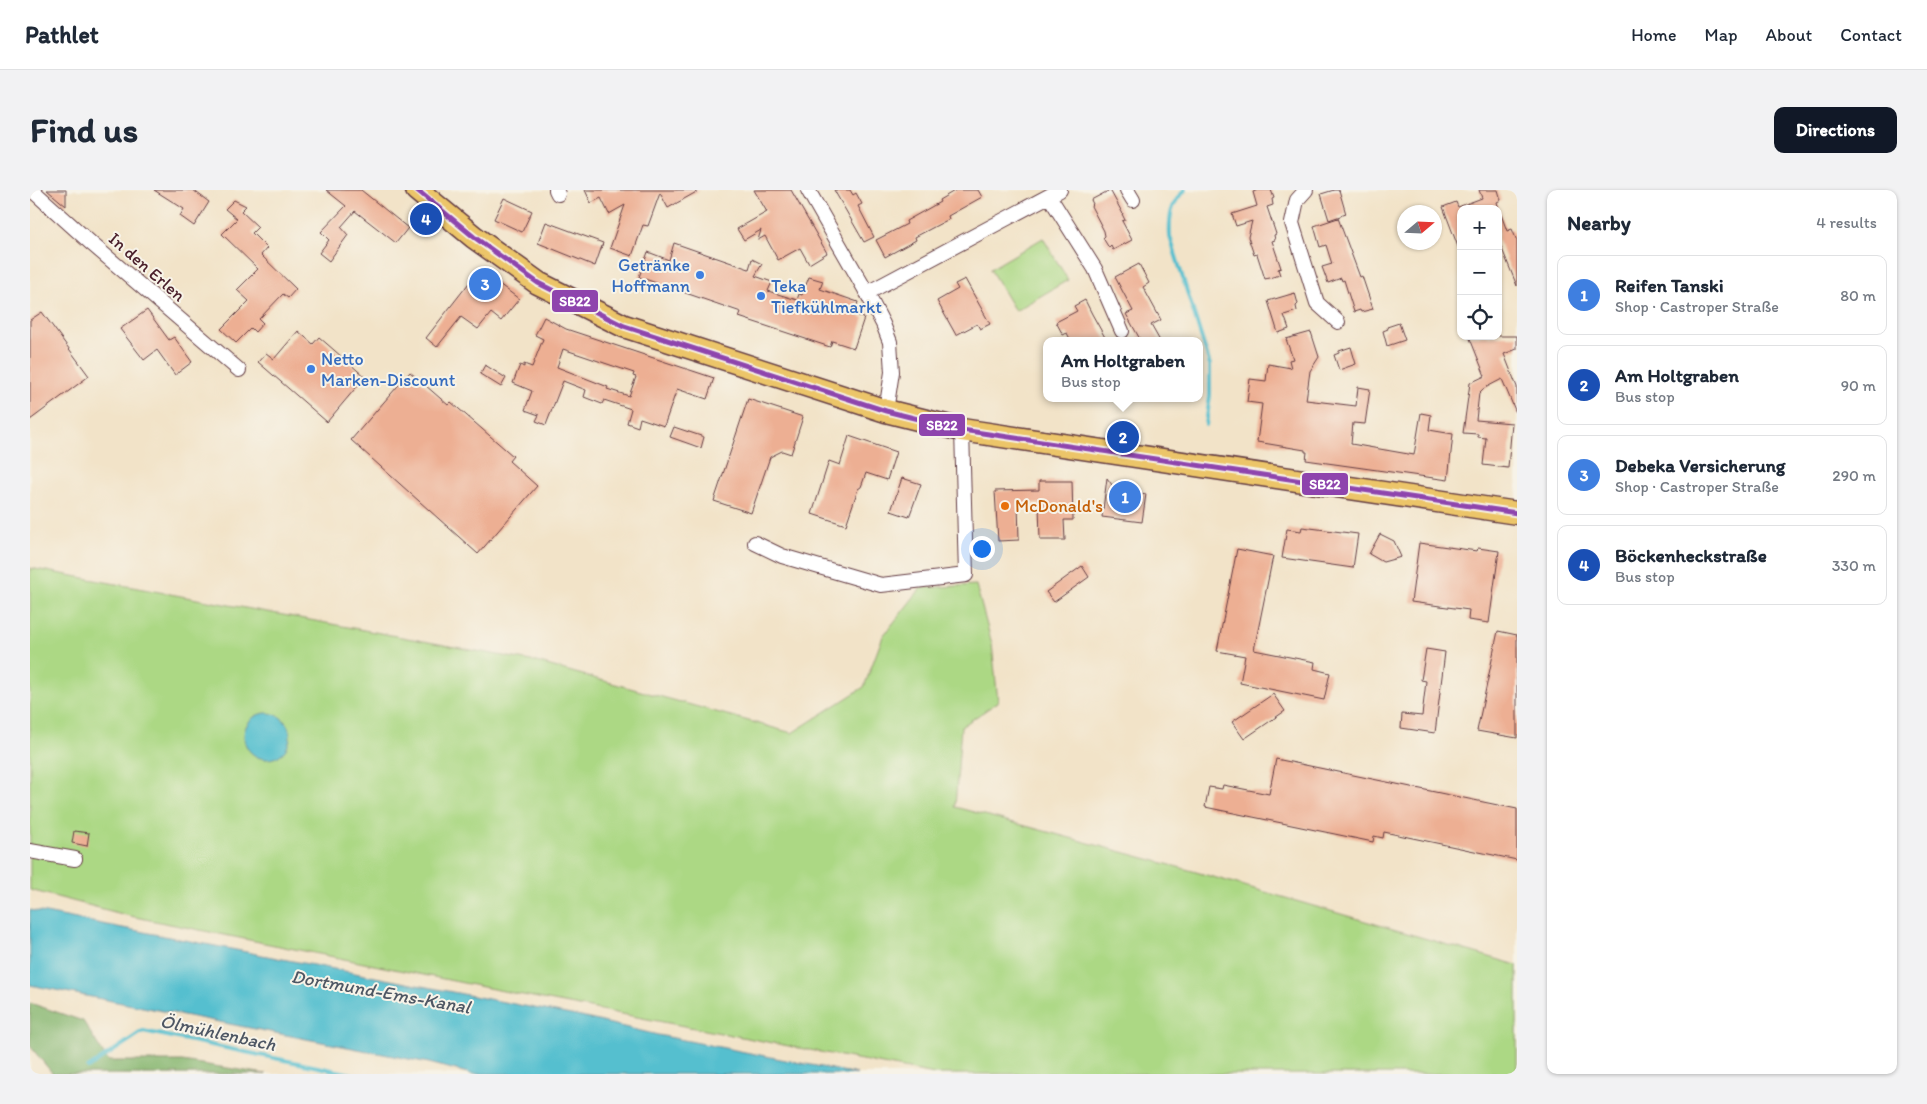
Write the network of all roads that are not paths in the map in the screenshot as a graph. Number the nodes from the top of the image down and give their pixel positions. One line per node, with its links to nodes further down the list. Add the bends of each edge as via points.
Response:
1 (32, 190): 9 (street, In den Erlen)
2 (417, 190): 10 (main road, via 474,237 538,283 624,326)
3 (808, 190): 6 (street)
4 (1306, 190): 7 (street, via 1297,200 1292,222 1317,303)
5 (1054, 193): 6 (street); 8 (street, via 1095,268)
6 (866, 293): 10 (street, via 890,342 892,372)
7 (1338, 322)
8 (1122, 331)
9 (239, 370)
10 (886, 411): 11 (main road)
11 (962, 430): 12 (main road); 13 (street, via 966,575 881,585 782,556)
12 (1517, 513)
13 (755, 543)
14 (30, 851): 15 (street)
15 (75, 859)

